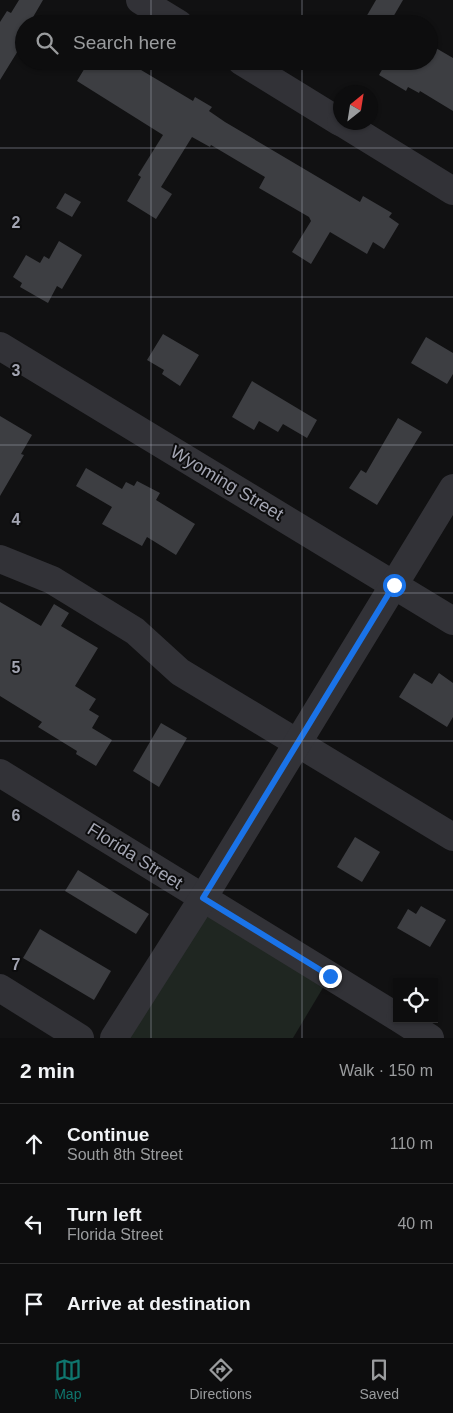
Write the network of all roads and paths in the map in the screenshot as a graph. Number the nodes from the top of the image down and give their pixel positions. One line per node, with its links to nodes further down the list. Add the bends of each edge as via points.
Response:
1 (140, 0): 2 (street)
2 (164, 15)
3 (256, 70): 4 (street)
4 (333, 117)
5 (354, 130): 6 (street)
6 (453, 191)
7 (0, 346): 10 (street, Wyoming Street)
8 (453, 488): 10 (street)
9 (0, 559): 12 (street, via 52,580 135,631 180,672)
10 (394, 585): 11 (street, Wyoming Street); 12 (street)
11 (453, 621)
12 (298, 744): 14 (street); 15 (street)
13 (0, 773): 15 (street, Florida Street)
14 (453, 837)
15 (203, 898): 17 (street, Florida Street); 20 (street)
16 (0, 988): 19 (street)
17 (393, 1015)
18 (406, 1023): 21 (street, Florida Street)
19 (80, 1038)
20 (114, 1038)
21 (430, 1038)

